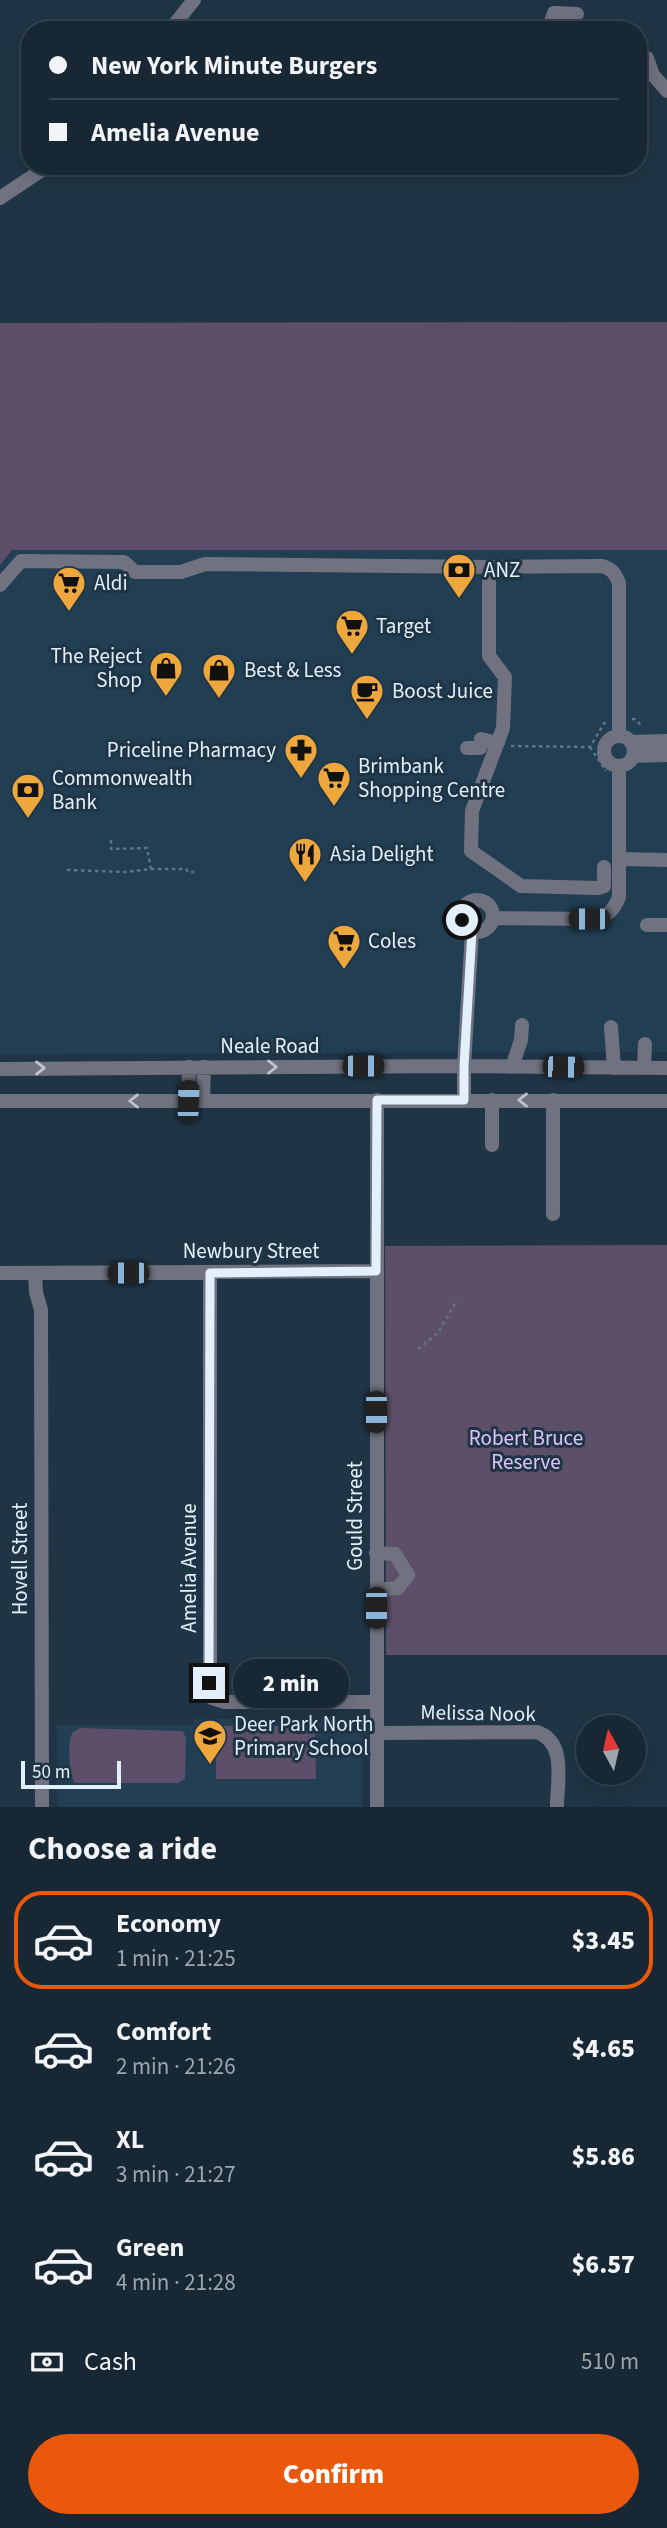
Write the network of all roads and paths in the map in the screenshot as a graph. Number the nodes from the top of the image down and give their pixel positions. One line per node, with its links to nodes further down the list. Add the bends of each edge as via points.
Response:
1 (185, 3): 3 (street)
2 (577, 14): 4 (street, via 554,13)
3 (175, 21)
4 (551, 21)
5 (647, 58): 6 (street, via 653,75)
6 (667, 91)
7 (37, 175): 8 (street)
8 (0, 198)
9 (489, 567): 10 (street, via 205,564 181,572 135,572 124,562 21,561); 11 (street, via 611,569 619,583); 14 (street, via 489,656 505,677)
10 (0, 585)
11 (619, 720): 12 (path, via 635,719); 15 (street); 16 (path, via 606,720)
12 (643, 727)
13 (667, 741): 15 (street)
14 (498, 743): 16 (path); 17 (street, via 481,739 480,748); 23 (street, via 472,811 471,852 521,886 598,888 604,886)
15 (628, 745): 18 (street); 19 (street, via 627,764); 19 (street, via 606,741 603,750)
16 (590, 747): 19 (path)
17 (467, 748)
18 (667, 755)
19 (613, 770): 21 (street)
20 (111, 840): 24 (path, via 111,849 147,848)
21 (619, 859): 22 (street); 27 (street, via 619,897 605,916)
22 (667, 860)
23 (604, 867)
24 (151, 869): 25 (path); 26 (path)
25 (67, 870)
26 (194, 872)
27 (493, 918): 30 (street, via 483,931); 30 (street, via 484,901 469,902 462,910 462,920)
28 (647, 925): 29 (street)
29 (667, 925)
30 (472, 931): 34 (street)
31 (522, 1025): 36 (street)
32 (611, 1027): 37 (street)
33 (645, 1044): 38 (street)
34 (464, 1066): 35 (street, Neale Road, one-way to 34); 36 (street, Neale Road); 42 (street)
35 (196, 1067): 40 (street, Neale Road, one-way to 35); 46 (street)
36 (512, 1067): 37 (street, Neale Road)
37 (614, 1068): 38 (street, Neale Road)
38 (644, 1068): 39 (street, Neale Road)
39 (667, 1068)
40 (0, 1069)
41 (377, 1100): 42 (street); 46 (street); 50 (street, Gould Street)
42 (464, 1100): 43 (street)
43 (492, 1100): 44 (street, one-way to 43); 48 (street)
44 (553, 1100): 47 (street); 49 (street)
45 (0, 1101): 46 (street, one-way to 45)
46 (195, 1101)
47 (667, 1101)
48 (492, 1145)
49 (553, 1214)
50 (376, 1271): 53 (street, Newbury Street); 56 (street, Gould Street)
51 (0, 1273): 52 (street, Newbury Street)
52 (41, 1273): 53 (street, Newbury Street); 60 (street, Hovell Street, via 36,1292 41,1310)
53 (210, 1273): 58 (street, Amelia Avenue, via 212,1698 225,1702)
54 (457, 1300): 55 (path, via 438,1333)
55 (418, 1349)
56 (376, 1553): 57 (street, Gould Street); 57 (street, via 395,1554 408,1575 398,1588)
57 (376, 1590): 58 (street, Gould Street)
58 (376, 1702): 59 (street, Gould Street)
59 (377, 1733): 61 (street, Gould Street); 62 (street, Melissa Nook, via 543,1734 557,1751)
60 (42, 1807)
61 (377, 1807)
62 (557, 1807)

